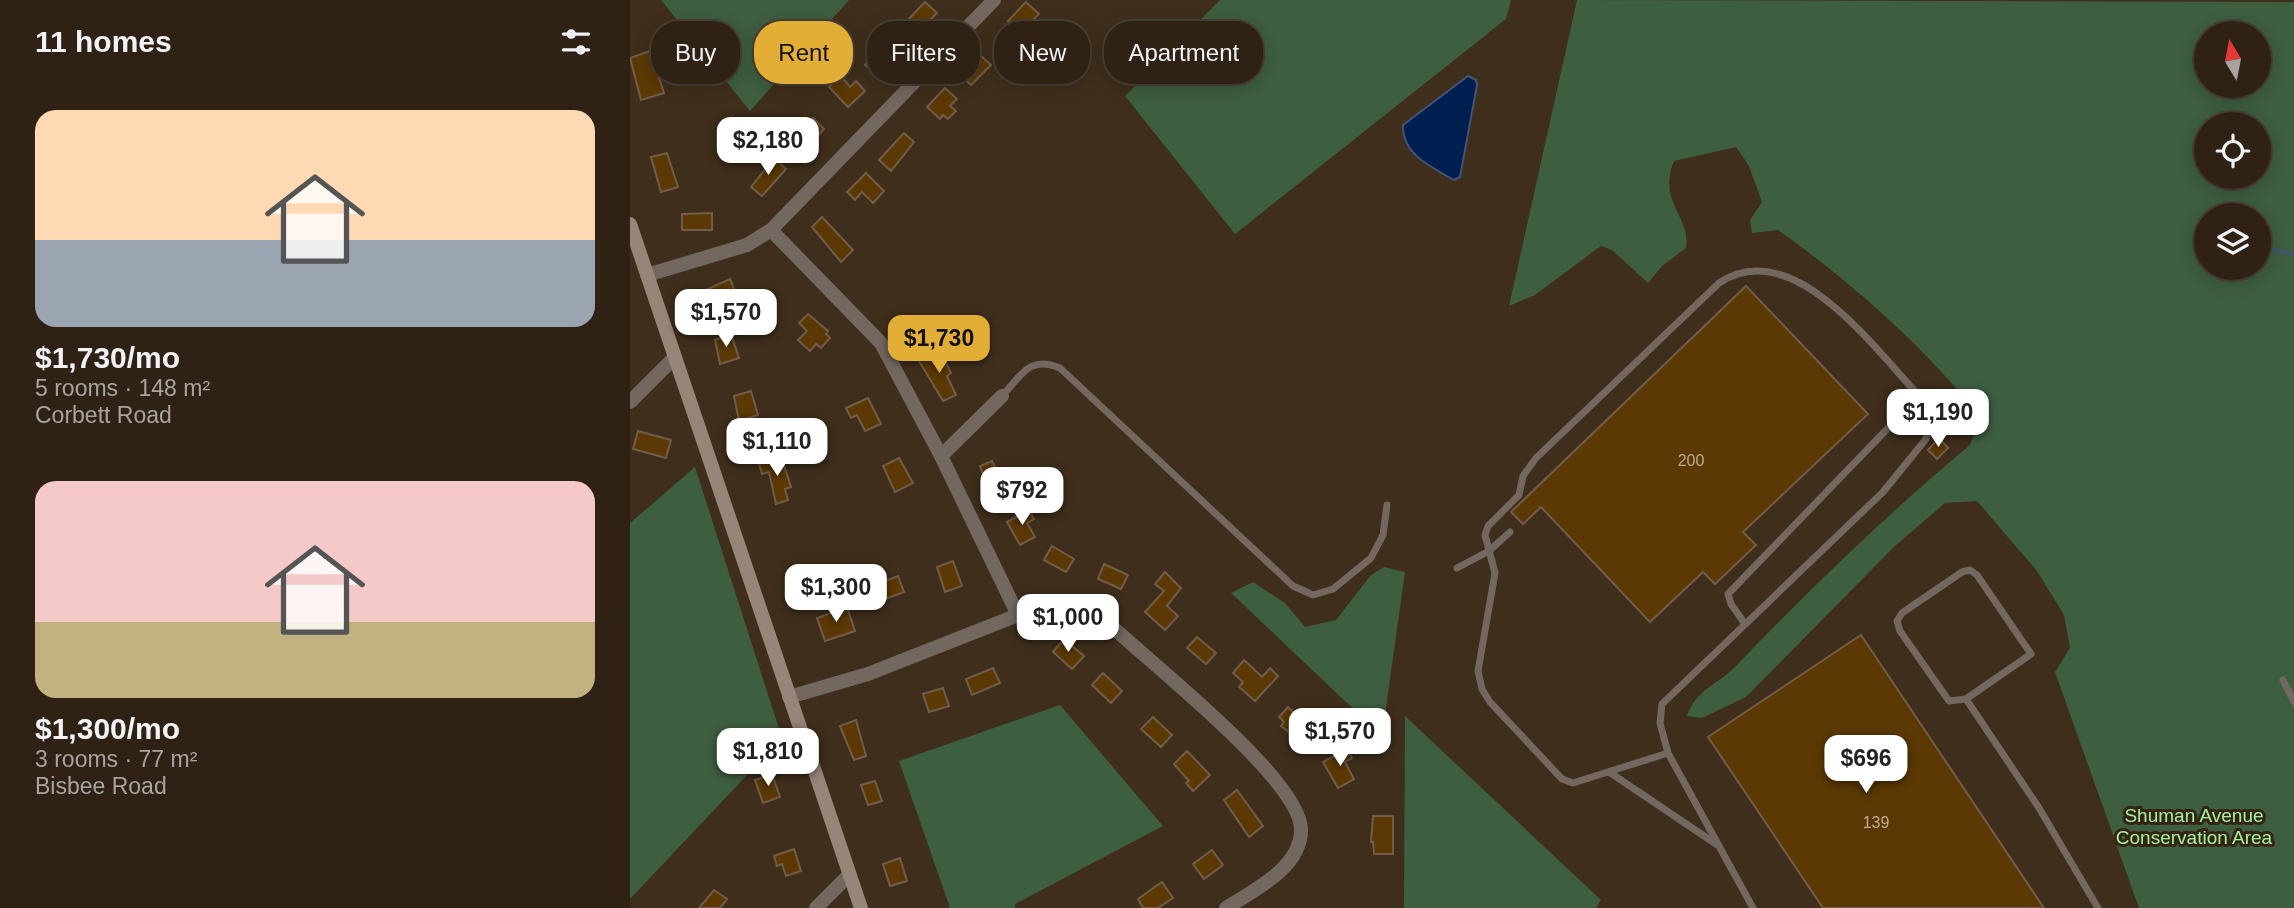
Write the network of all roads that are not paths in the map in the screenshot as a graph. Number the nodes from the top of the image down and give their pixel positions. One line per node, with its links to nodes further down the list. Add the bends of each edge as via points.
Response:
1 (994, 0): 3 (street)
2 (630, 224): 4 (street)
3 (771, 230): 4 (street, via 747,245); 9 (street, via 881,343)
4 (647, 275): 5 (street)
5 (675, 357): 8 (street); 17 (street)
6 (1002, 396): 9 (street); 10 (lane, via 1034,363 1045,361 1060,368 1293,586 1313,594 1333,589 1371,558 1383,536)
7 (1919, 396): 12 (lane, via 1853,321 1813,291 1756,269 1736,272 1719,283 1536,458 1523,476 1519,495 1488,526); 15 (lane, via 1931,418 1926,439 1911,460); 15 (lane, via 1728,594)
8 (630, 402)
9 (941, 456): 14 (street)
10 (1387, 505)
11 (1510, 532): 12 (lane)
12 (1489, 551): 13 (lane); 21 (lane, via 1495,573 1478,671 1482,689 1562,779 1573,783)
13 (1457, 568)
14 (1018, 615): 17 (street, via 868,674); 26 (street, via 1073,609 1086,610 1106,621 1262,762 1283,789 1301,829 1297,847 1286,867)
15 (1745, 624): 20 (lane, via 1662,704 1660,723)
16 (2283, 680): 19 (lane)
17 (789, 697): 23 (street)
18 (1966, 699): 18 (lane, via 2031,654 1970,570 1902,613 1897,626 1949,701); 28 (lane, via 2039,808)
19 (2294, 702)
20 (1668, 753): 21 (lane); 22 (lane)
21 (1609, 772): 22 (lane)
22 (1719, 846): 27 (lane)
23 (849, 875): 24 (street); 25 (street)
24 (816, 908)
25 (860, 908)
26 (1226, 908)
27 (1753, 908)
28 (2098, 908)

